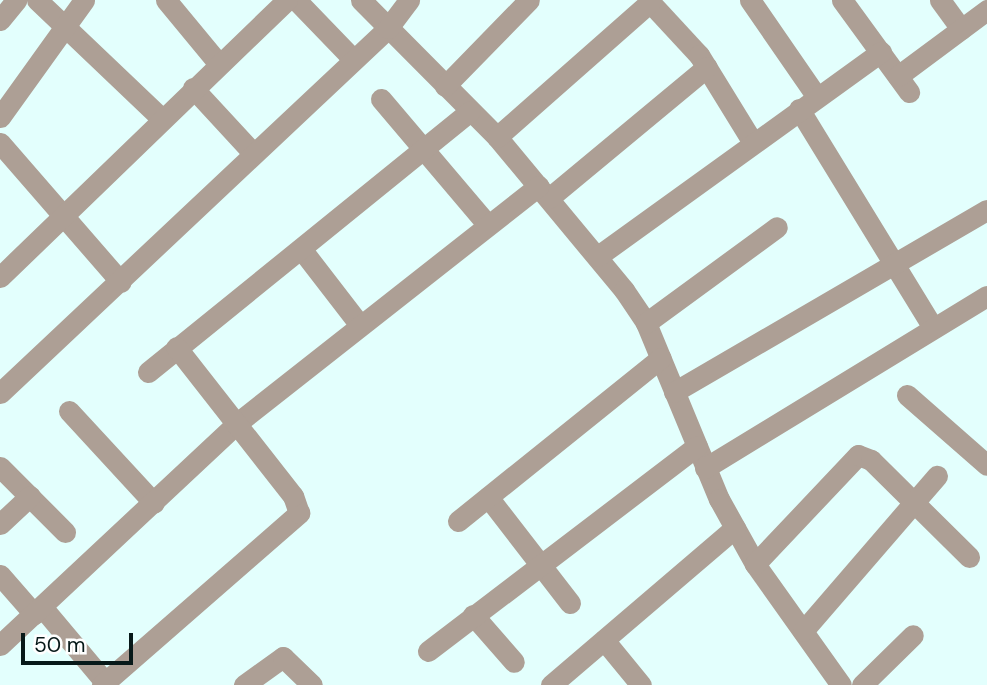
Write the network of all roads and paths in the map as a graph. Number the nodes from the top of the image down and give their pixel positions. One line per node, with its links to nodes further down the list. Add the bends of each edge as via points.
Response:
1 (16, 0): 15 (street)
2 (37, 0): 16 (street)
3 (85, 0): 16 (street)
4 (166, 0): 21 (street)
5 (287, 0): 21 (street)
6 (296, 0): 20 (street)
7 (361, 0): 17 (street)
8 (409, 0): 17 (street)
9 (529, 0): 23 (street)
10 (750, 0): 26 (street)
11 (842, 0): 19 (street)
12 (940, 0): 18 (street)
13 (649, 1): 22 (street); 30 (street)
14 (987, 10): 18 (street)
15 (0, 20)
16 (66, 23): 28 (street); 29 (street)
17 (388, 28): 20 (street); 23 (street)
18 (961, 29): 19 (street, via 903,84)
19 (881, 52): 26 (street)
20 (353, 59): 34 (street)
21 (219, 64): 24 (street)
22 (707, 67): 31 (street); 36 (street)
23 (445, 86): 27 (street)
24 (193, 88): 29 (street); 34 (street)
25 (382, 99): 33 (street)
26 (808, 103): 31 (street); 43 (street)
27 (470, 111): 30 (street); 33 (street)
28 (0, 117)
29 (161, 118): 38 (street)
30 (497, 137): 36 (street)
31 (752, 141): 42 (street)
32 (0, 143): 35 (street)
33 (422, 148): 39 (street); 41 (street)
34 (252, 152): 45 (street)
35 (6, 166): 38 (street)
36 (544, 192): 39 (street); 42 (street)
37 (987, 210): 43 (street)
38 (61, 217): 44 (street); 45 (street)
39 (488, 225): 48 (street)
40 (777, 227): 47 (street)
41 (302, 250): 48 (street); 50 (street)
42 (598, 256): 47 (street)
43 (897, 265): 49 (street); 53 (street)
44 (0, 277)
45 (121, 282): 54 (street)
46 (987, 296): 49 (street)
47 (646, 323): 51 (street)
48 (359, 324): 57 (street)
49 (933, 328): 61 (street)
50 (176, 347): 52 (street); 57 (street)
51 (661, 358): 53 (street); 64 (street)
52 (148, 372)
53 (674, 392): 58 (street)
54 (0, 393)
55 (907, 395): 59 (street)
56 (69, 411): 66 (street)
57 (236, 425): 66 (street); 84 (street, via 293,496 299,513)
58 (697, 446): 61 (street); 72 (street)
59 (987, 465)
60 (0, 467): 63 (street)
61 (705, 468): 69 (street)
62 (937, 476): 65 (street)
63 (30, 496): 68 (street); 70 (street)
64 (488, 497): 67 (street); 72 (street)
65 (912, 502): 71 (street); 73 (street, via 871,460 858,455); 78 (street)
66 (154, 503): 76 (street)
67 (458, 520)
68 (0, 524)
69 (735, 528): 73 (street); 80 (street)
70 (65, 532)
71 (970, 557)
72 (538, 564): 75 (street); 77 (street)
73 (755, 564): 78 (street)
74 (0, 575): 76 (street)
75 (570, 603)
76 (38, 610): 81 (street); 84 (street)
77 (473, 615): 82 (street); 83 (street)
78 (803, 631): 89 (street)
79 (913, 635): 90 (street)
80 (604, 640): 87 (street); 88 (street)
81 (0, 645)
82 (428, 651)
83 (514, 662)
84 (104, 683)
85 (244, 685): 86 (street, via 283,657)
86 (312, 685)
87 (551, 685)
88 (641, 685)
89 (841, 685)
90 (862, 685)

